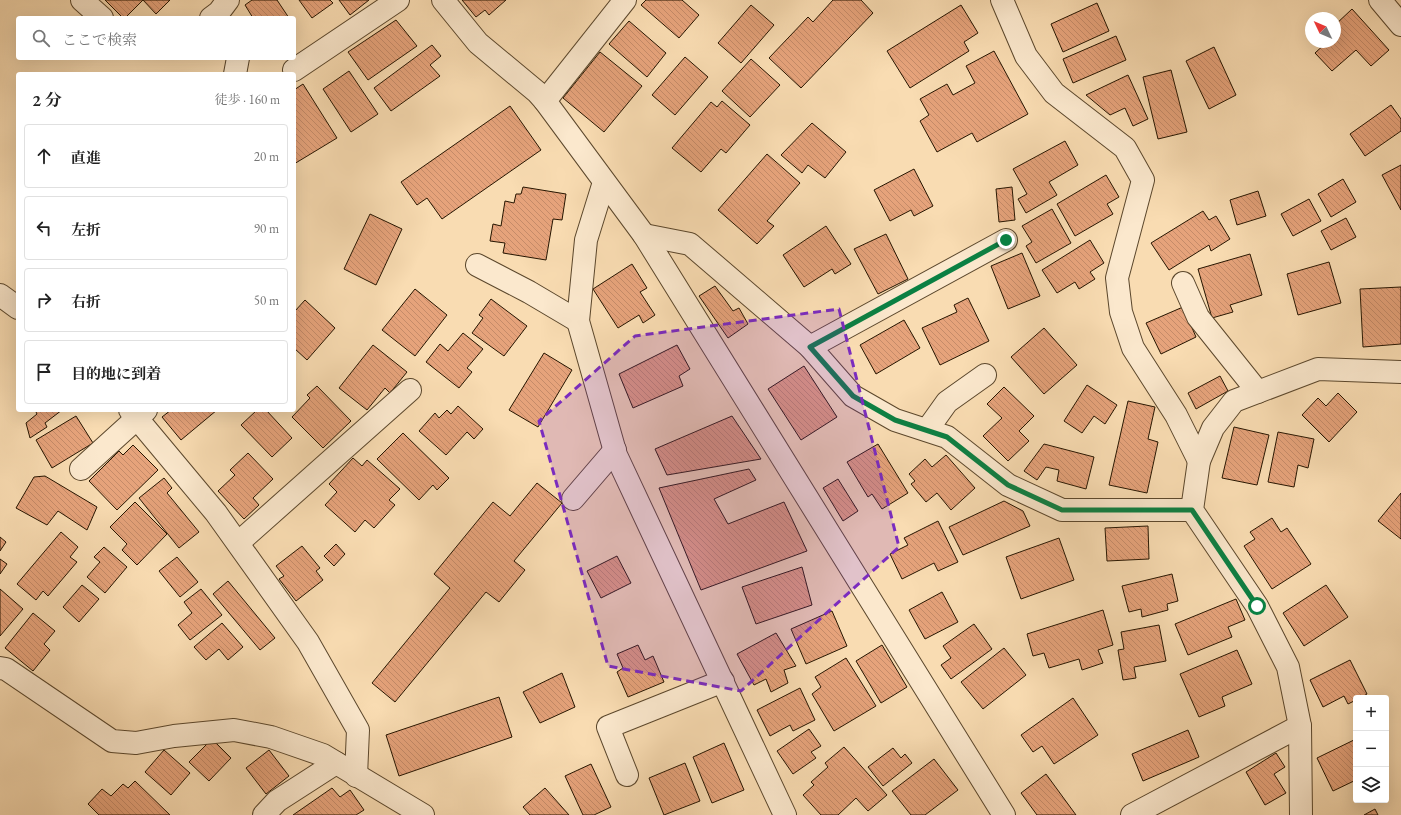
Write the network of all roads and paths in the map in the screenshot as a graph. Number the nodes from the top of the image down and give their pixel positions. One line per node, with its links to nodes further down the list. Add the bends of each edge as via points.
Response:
1 (82, 0): 7 (street)
2 (398, 0): 10 (street)
3 (443, 0): 12 (street, via 478,43)
4 (625, 0): 12 (street)
5 (1002, 0): 29 (street, via 1026,56 1054,94 1125,148 1143,180 1117,278 1121,312 1133,348 1176,415)
6 (1380, 0): 8 (street)
7 (100, 16)
8 (1401, 25)
9 (238, 60): 11 (street)
10 (294, 70)
11 (235, 72)
12 (545, 101): 13 (street)
13 (604, 182): 14 (street); 20 (street, via 586,240)
14 (644, 235): 21 (street, via 690,244); 43 (street)
15 (1006, 240): 21 (street)
16 (477, 265): 20 (street)
17 (1183, 283): 25 (street, via 1198,317)
18 (0, 295): 19 (street)
19 (16, 307)
20 (578, 320): 28 (street)
21 (810, 347): 27 (street, via 853,396 895,420)
22 (1401, 372): 25 (street, via 1318,369)
23 (985, 375): 27 (street, via 947,402)
24 (410, 390): 33 (street)
25 (1258, 392): 29 (street, via 1234,401 1213,428)
26 (137, 413): 30 (street); 33 (street)
27 (927, 430): 32 (street, via 947,437 1008,485 1062,510)
28 (615, 450): 31 (street); 35 (street)
29 (1199, 461): 32 (street)
30 (81, 469)
31 (573, 499)
32 (1192, 510): 36 (street, via 1257,606 1288,667)
33 (238, 543): 39 (street, via 308,642 358,730)
34 (0, 668): 37 (street, via 6,669 112,741 136,743 234,730 271,737 323,755)
35 (723, 681): 38 (street, via 608,727); 42 (street)
36 (1300, 726): 44 (street); 45 (street)
37 (336, 763): 39 (street); 40 (street, via 277,801)
38 (627, 775)
39 (356, 776): 41 (street)
40 (264, 815)
41 (423, 815)
42 (785, 815)
43 (1004, 815)
44 (1132, 815)
45 (1301, 815)

